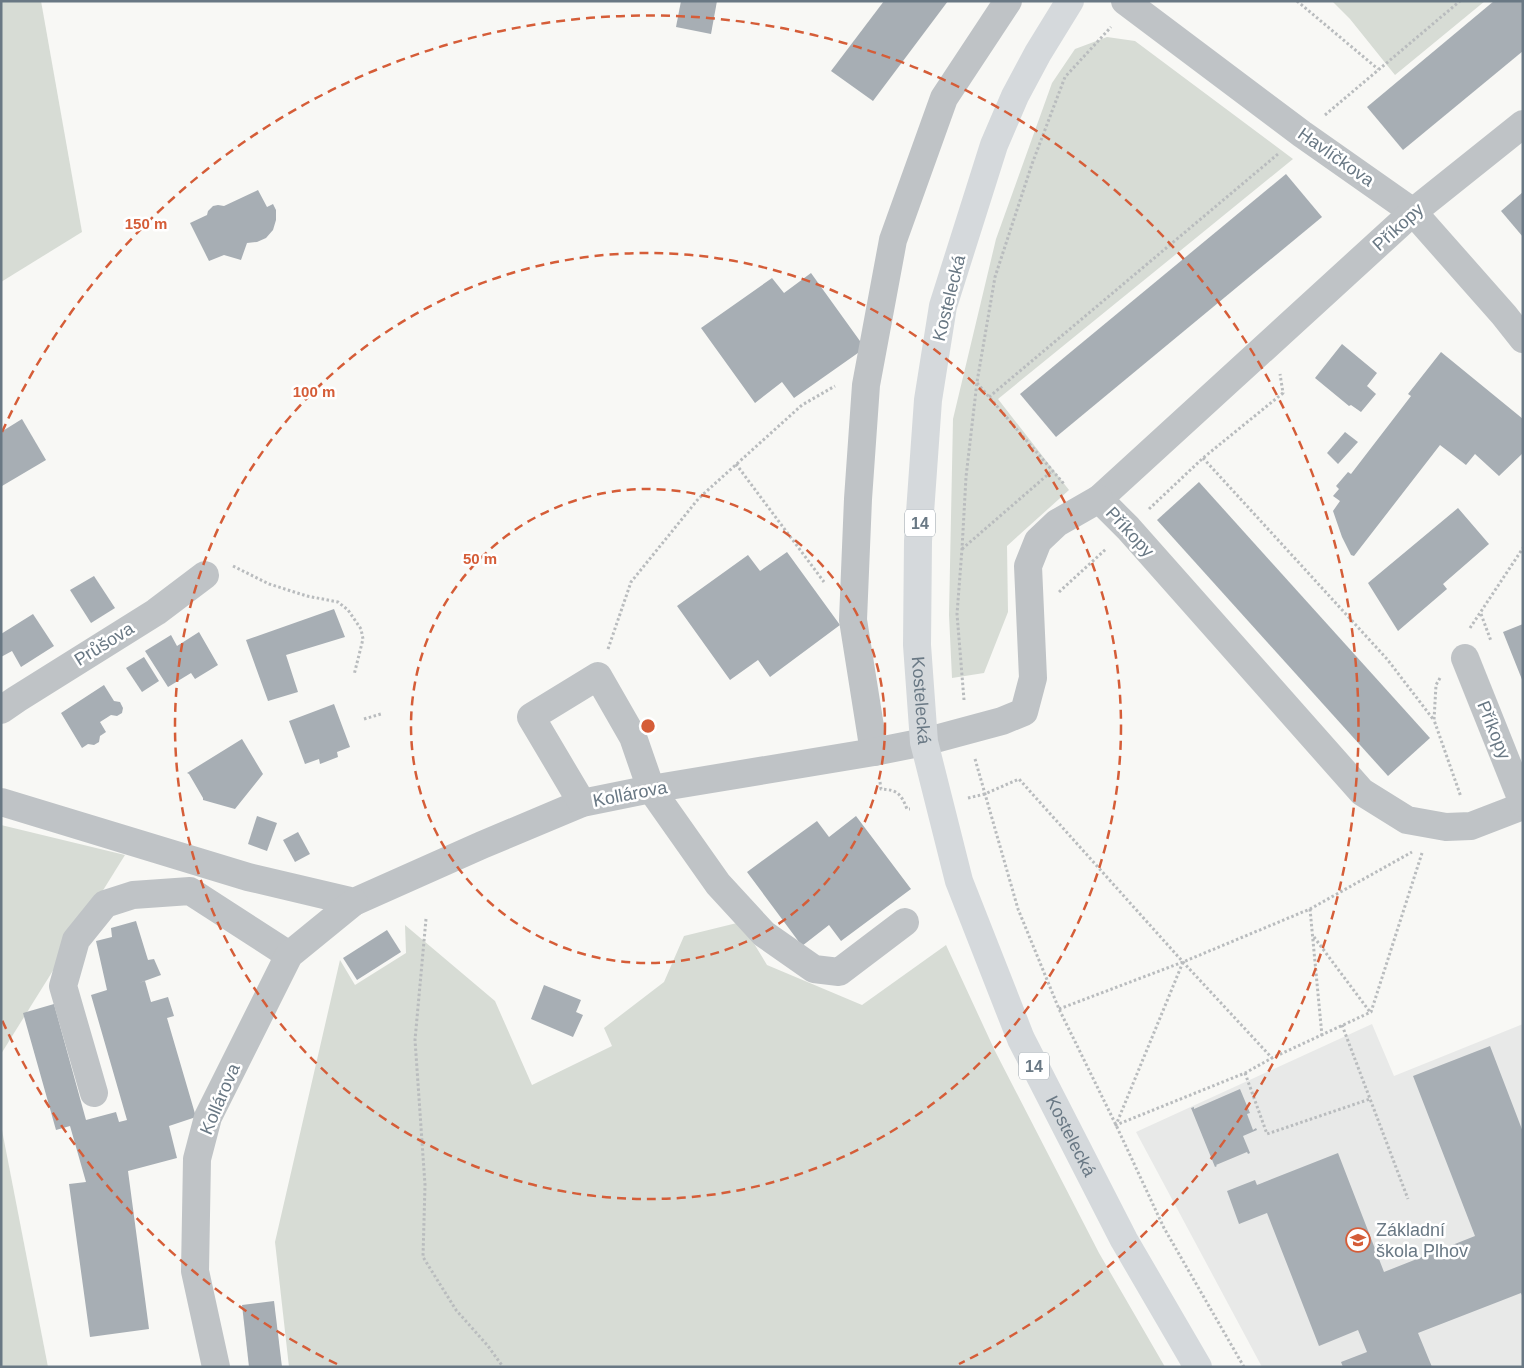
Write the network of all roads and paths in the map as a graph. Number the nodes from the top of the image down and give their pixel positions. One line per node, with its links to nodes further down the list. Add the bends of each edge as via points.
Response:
1 (1008, 1): 13 (street, via 944,98 894,240)
2 (1070, 1): 33 (main road, Kostelecká / 14, via 1015,96 994,145 943,306 928,400 918,541 918,645)
3 (1125, 1): 9 (street, Havlíčkova)
4 (1297, 1): 7 (path)
5 (1460, 1): 7 (path)
6 (1111, 27): 14 (path, via 1066,77 1032,164 995,277)
7 (1378, 69): 9 (path)
8 (1523, 124): 10 (street, Příkopy)
9 (1302, 134): 10 (street, Havlíčkova); 15 (path)
10 (1413, 212): 11 (street, Havlíčkova); 12 (street, Příkopy)
11 (1523, 339)
12 (1274, 340): 16 (path, via 1283,393); 19 (street, Příkopy)
13 (869, 366): 17 (path, via 802,405); 24 (street, via 858,499)
14 (977, 382): 15 (path); 21 (path)
15 (989, 397): 18 (path)
16 (1203, 458): 20 (path); 32 (path, via 1387,659)
17 (736, 464): 24 (path); 27 (path, via 699,498 631,582)
18 (1052, 471): 19 (path); 21 (path)
19 (1092, 503): 20 (street, Příkopy); 23 (street, via 1057,523 1038,541 1028,566)
20 (1128, 528): 23 (path); 40 (street, Příkopy, via 1362,792 1407,820 1446,827 1471,826)
21 (962, 549): 28 (path, via 957,614)
22 (217, 569): 26 (path, via 338,602 348,610 360,629 362,639); 29 (street, Průšova, via 156,612)
23 (1031, 618): 33 (street, Kollárova, via 1033,678 1024,712)
24 (853, 620): 34 (street)
25 (1465, 658): 40 (street, Příkopy)
26 (354, 675)
27 (598, 676): 36 (street, via 633,737); 39 (street, via 531,717)
28 (964, 706)
29 (1, 710)
30 (381, 714): 31 (path)
31 (364, 719)
32 (1434, 720)
33 (924, 742): 34 (street, Kollárova); 41 (main road, Kostelecká / 14)
34 (874, 752): 36 (street, Kollárova); 41 (path, via 881,788 891,789 902,796 907,809)
35 (973, 752): 37 (path)
36 (651, 788): 39 (street, Kollárova); 47 (street, via 718,884 764,934 814,968 839,972)
37 (984, 794): 41 (path); 50 (path, via 1019,779); 51 (path, via 1018,909)
38 (1, 802): 44 (street, via 248,877)
39 (582, 803): 44 (street, Kollárova)
40 (1523, 804)
41 (940, 805): 63 (main road, Kostelecká / 14, via 959,881 1021,1039 1124,1240)
42 (1425, 846): 52 (path)
43 (1416, 850): 45 (path)
44 (354, 902): 49 (street, Kollárova)
45 (1310, 909): 48 (path); 50 (path)
46 (426, 919): 62 (path, via 415,1040 425,1185 423,1257 456,1310)
47 (905, 922)
48 (1313, 937): 52 (path); 54 (path)
49 (289, 955): 57 (street, via 190,892 133,895 105,904 76,940 63,986); 61 (street, Kollárova, via 208,1117 197,1159 195,1271)
50 (1183, 962): 51 (path); 55 (path); 59 (path)
51 (1059, 1009): 59 (path)
52 (1370, 1012): 53 (path)
53 (1342, 1026): 54 (path); 58 (path)
54 (1322, 1036): 55 (path)
55 (1272, 1058): 56 (path)
56 (1245, 1073): 58 (path, via 1268,1134); 59 (path)
57 (94, 1094)
58 (1370, 1099): 60 (path)
59 (1116, 1125): 64 (path, via 1164,1228)
60 (1408, 1199)
61 (216, 1367)
62 (503, 1367)
63 (1198, 1367)
64 (1244, 1367)

